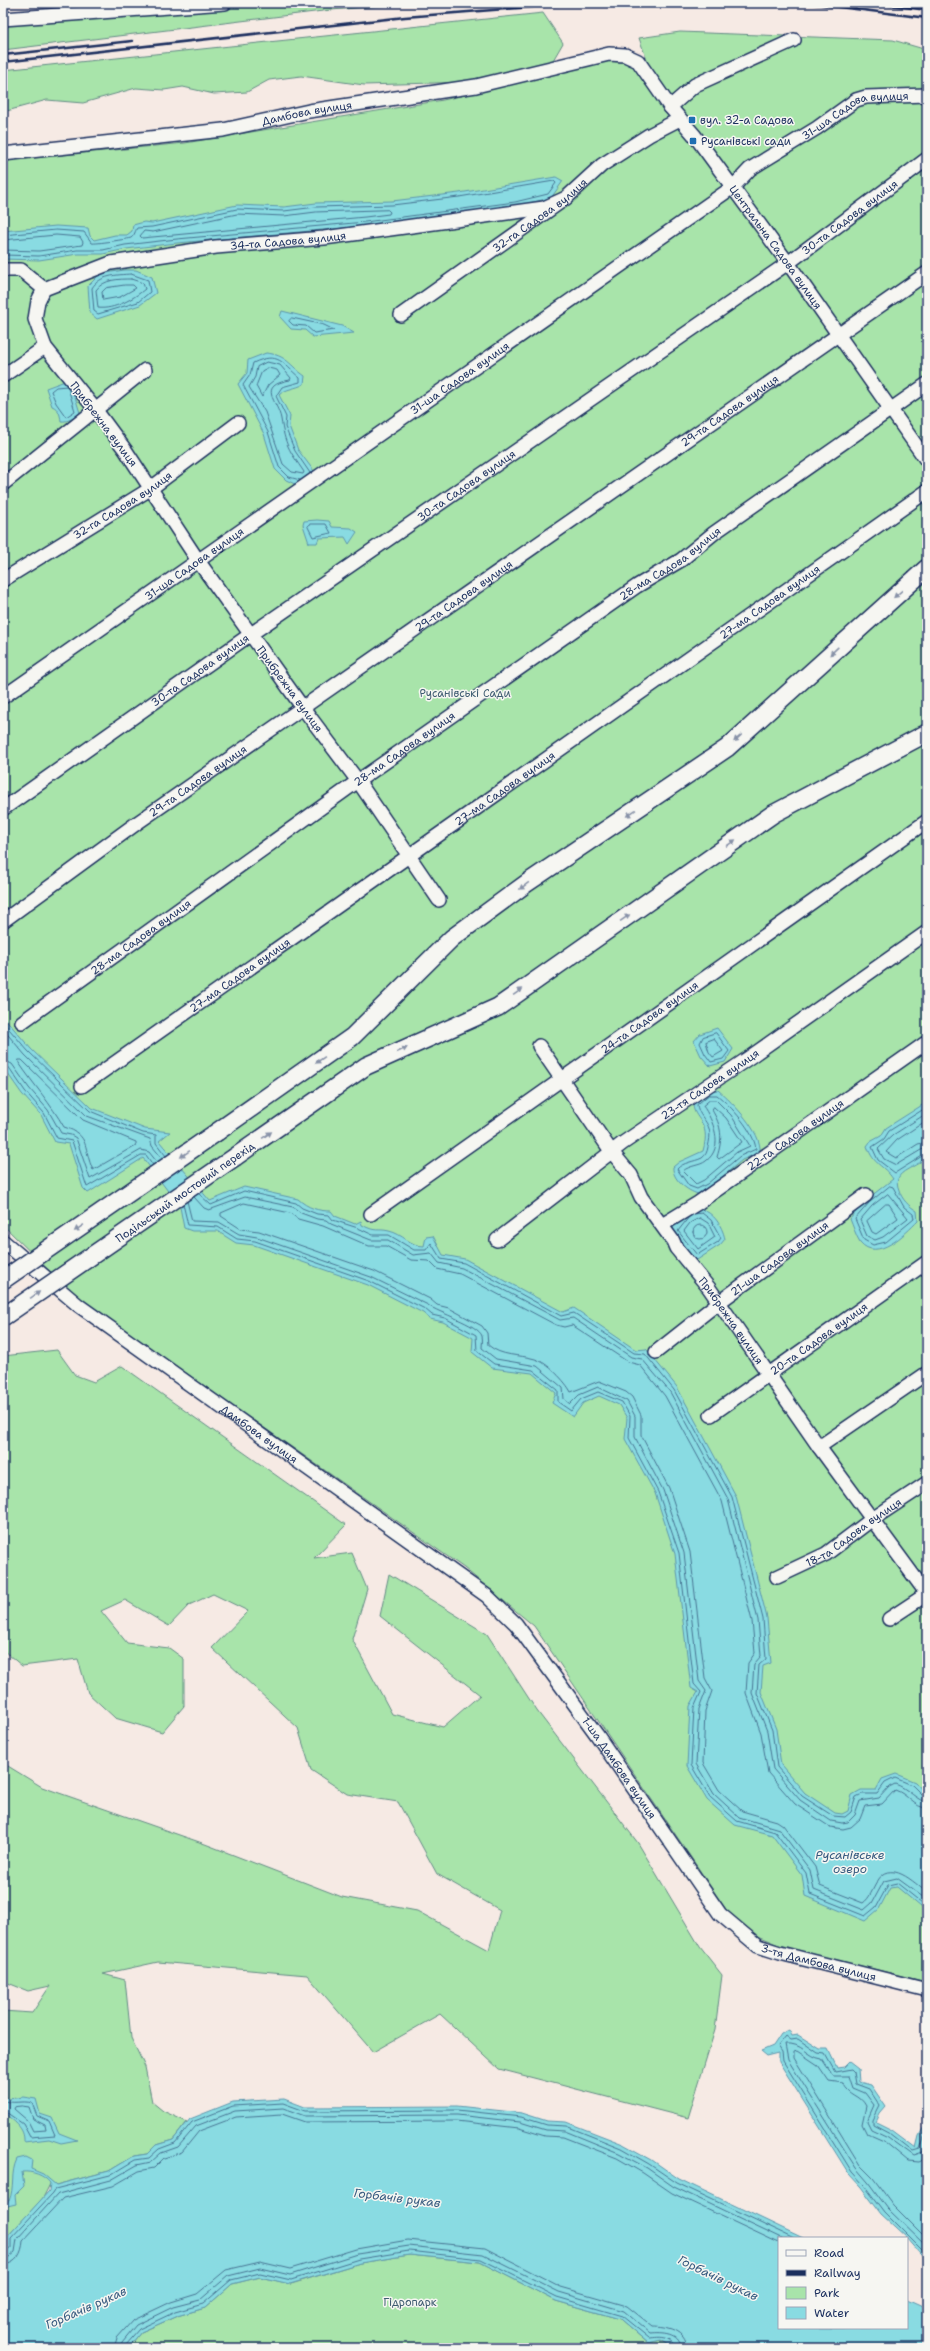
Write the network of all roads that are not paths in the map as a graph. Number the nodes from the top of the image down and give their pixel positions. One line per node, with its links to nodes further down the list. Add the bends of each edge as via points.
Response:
1 (225, 3): 2 (street)
2 (3, 18)
3 (794, 40): 6 (street, via 695,85)
4 (609, 54): 6 (street, Центральна Садова вулиця, via 625,55 638,61); 8 (street, Дамбова вулиця, via 476,86 309,111 223,130)
5 (927, 95): 10 (street, 31-ша Садова вулиця, via 866,97 856,100 818,128 750,169)
6 (670, 107): 7 (street, Центральна Садова вулиця)
7 (680, 119): 10 (street, Центральна Садова вулиця); 11 (street, 32-га Садова вулиця, via 602,164)
8 (3, 154)
9 (927, 159): 12 (street, 30-та Садова вулиця)
10 (733, 187): 12 (street, Центральна Садова вулиця); 29 (street, 31-ша Садова вулиця)
11 (566, 198): 15 (street, 34-та Садова вулиця, via 544,208 324,238 216,247 111,263); 16 (street, 32-га Садова вулиця)
12 (788, 263): 17 (street, Центральна Садова вулиця); 32 (street, 30-та Садова вулиця)
13 (3, 270): 15 (street, via 21,270)
14 (927, 273): 17 (street, 29-та Садова вулиця)
15 (44, 289): 18 (street, Прибрежна вулиця, via 38,301 35,319)
16 (401, 315)
17 (839, 336): 23 (street, Центральна Садова вулиця); 34 (street, 29-та Садова вулиця)
18 (45, 347): 20 (street); 22 (street, Прибрежна вулиця)
19 (145, 370): 22 (street)
20 (3, 376)
21 (927, 384): 23 (street, 28-ма Садова вулиця)
22 (95, 408): 26 (street); 27 (street, Прибрежна вулиця)
23 (891, 409): 25 (street, Центральна Садова вулиця); 36 (street, 28-ма Садова вулиця, via 714,533 681,560 637,586)
24 (238, 423): 27 (street, 32-га Садова вулиця)
25 (927, 461)
26 (3, 484)
27 (150, 489): 29 (street, Прибрежна вулиця); 31 (street, 32-га Садова вулиця)
28 (927, 491): 39 (street, 27-ма Садова вулиця)
29 (199, 562): 32 (street, Прибрежна вулиця); 33 (street, 31-ша Садова вулиця)
30 (927, 568): 55 (main road, one-way to 55, bridge, via 727,748 528,883 452,938 352,1037)
31 (3, 580)
32 (251, 634): 34 (street, Прибрежна вулиця); 37 (street, 30-та Садова вулиця)
33 (3, 697)
34 (303, 708): 36 (street, Прибрежна вулиця); 41 (street, 29-та Садова вулиця, via 137,823)
35 (927, 733): 57 (main road, Подільський мостовий перехід, one-way to 35, bridge, via 366,1066 498,1006 773,814)
36 (358, 781): 39 (street, Прибрежна вулиця); 43 (street, 28-ма Садова вулиця)
37 (3, 809)
38 (927, 821): 46 (street, 24-та Садова вулиця)
39 (408, 855): 40 (street, Прибрежна вулиця); 47 (street, 27-ма Садова вулиця)
40 (439, 900)
41 (3, 921)
42 (927, 932): 48 (street, 23-тя Садова вулиця)
43 (22, 1022)
44 (927, 1042): 51 (street, 22-га Садова вулиця, via 698,1203)
45 (539, 1046): 46 (street, Прибрежна вулиця)
46 (562, 1077): 48 (street, Прибрежна вулиця); 50 (street, 24-та Садова вулиця)
47 (82, 1086)
48 (611, 1151): 51 (street, Прибрежна вулиця, via 631,1175 641,1197); 52 (street, 23-тя Садова вулиця)
49 (866, 1195): 56 (street, 21-ша Садова вулиця)
50 (371, 1214)
51 (662, 1225): 56 (street, Прибрежна вулиця, via 676,1248 700,1276)
52 (497, 1240)
53 (3, 1241): 68 (street, Дамбова вулиця, via 78,1305 487,1596)
54 (927, 1262): 60 (street, 20-та Садова вулиця)
55 (3, 1280)
56 (718, 1303): 58 (street, 21-ша Садова вулиця); 60 (street, Прибрежна вулиця)
57 (3, 1317)
58 (656, 1352)
59 (927, 1373): 62 (street)
60 (768, 1374): 61 (street, 20-та Садова вулиця); 62 (street, Прибрежна вулиця)
61 (711, 1416)
62 (819, 1447): 64 (street, Прибрежна вулиця)
63 (927, 1483): 64 (street, 18-та Садова вулиця)
64 (871, 1520): 65 (street, 18-та Садова вулиця, via 826,1554); 66 (street, Прибрежна вулиця)
65 (777, 1577)
66 (927, 1594): 67 (street)
67 (890, 1620)
68 (516, 1624): 69 (street, 1-ша Дамбова вулиця, via 597,1735)
69 (720, 1914): 70 (street, 3-тя Дамбова вулиця, via 758,1946)
70 (927, 1990)

